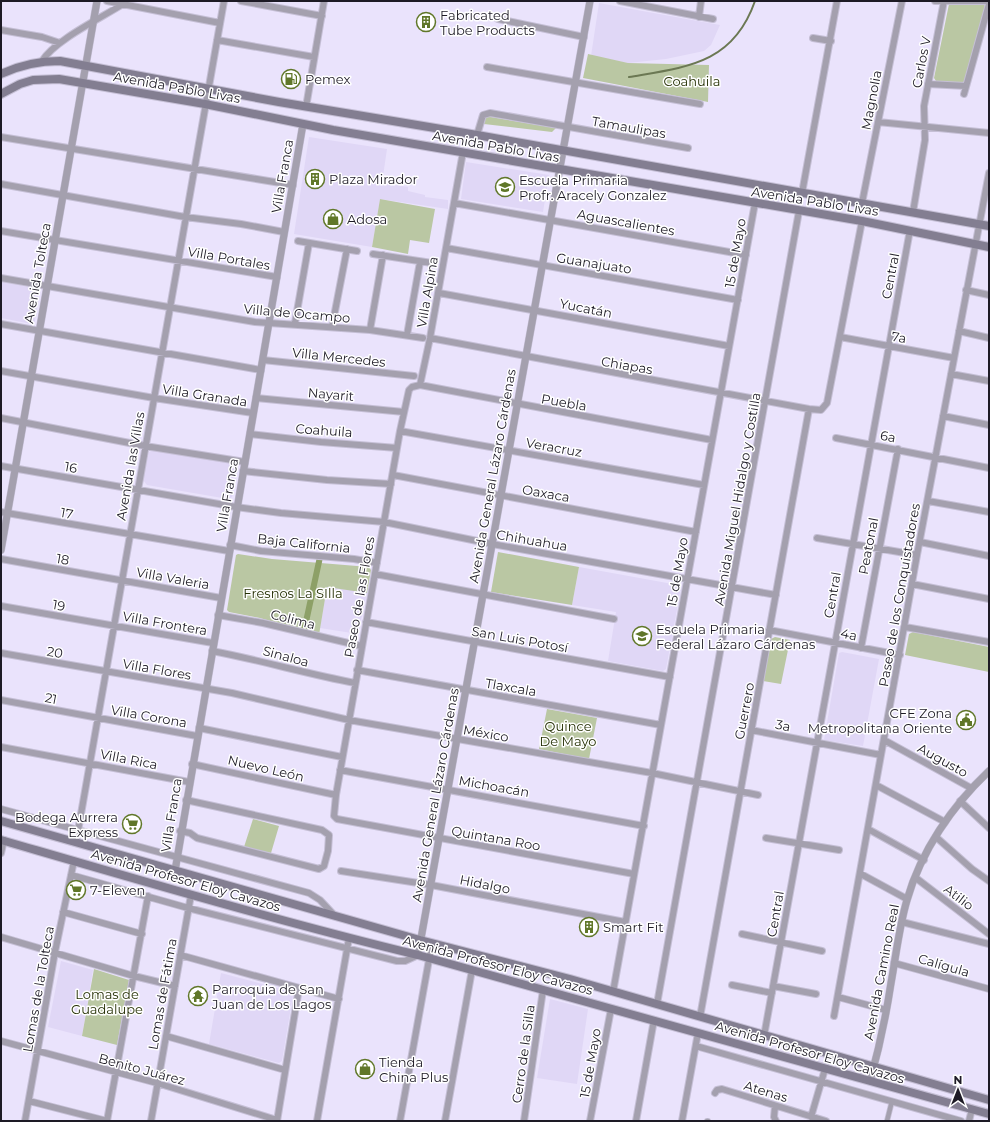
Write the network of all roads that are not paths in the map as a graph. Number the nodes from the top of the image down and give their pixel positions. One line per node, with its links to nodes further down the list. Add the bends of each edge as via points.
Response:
1 (97, 1): 20 (street, Avenida Tolteca)
2 (107, 1): 14 (street)
3 (224, 1): 21 (street)
4 (241, 1): 16 (street)
5 (324, 1): 16 (street)
6 (590, 1): 23 (street, Avenida General Lázaro Cárdenas)
7 (620, 1): 17 (street)
8 (701, 1): 17 (street)
9 (837, 1): 26 (street)
10 (902, 1): 43 (street, Magnolia)
11 (935, 1): 12 (street)
12 (944, 1): 13 (street); 35 (street, Carlos V)
13 (989, 1)
14 (125, 3): 20 (street); 21 (street)
15 (989, 4): 36 (street)
16 (322, 16): 28 (street)
17 (699, 17): 19 (street)
18 (498, 18): 23 (street)
19 (713, 19)
20 (93, 22): 27 (street); 30 (street, Avenida Tolteca)
21 (220, 23): 25 (street)
22 (1, 30): 27 (street, via 42,37)
23 (584, 37): 34 (street, Avenida General Lázaro Cárdenas)
24 (814, 38): 26 (street)
25 (217, 40): 28 (street); 37 (street)
26 (831, 41): 59 (street)
27 (60, 44): 29 (street)
28 (314, 57): 42 (street)
29 (42, 61): 30 (main road, Avenida Pablo Livas); 32 (main road, Avenida Pablo Livas)
30 (86, 65): 33 (street, Avenida Tolteca); 37 (main road, Avenida Pablo Livas)
31 (487, 67): 34 (street)
32 (1, 74)
33 (83, 82): 38 (main road, Avenida Pablo Livas, via 44,78 20,84); 40 (main road, Avenida Pablo Livas); 51 (street, Avenida Tolteca)
34 (575, 83): 41 (street); 45 (street, Avenida General Lázaro Cárdenas)
35 (928, 84): 36 (street); 46 (street, Carlos V, via 924,106)
36 (966, 86): 39 (street)
37 (208, 88): 40 (street); 42 (main road, Avenida Pablo Livas)
38 (1, 94)
39 (964, 94)
40 (205, 104): 44 (main road, Avenida Pablo Livas); 54 (street, Avenida las Villas)
41 (700, 104)
42 (306, 107): 48 (main road, Avenida Pablo Livas)
43 (878, 122): 46 (street); 63 (street, Magnolia)
44 (303, 124): 53 (main road, Avenida Pablo Livas); 58 (street, Villa Franca)
45 (567, 127): 48 (street, Tamaulipas, via 485,113 481,117); 50 (street, Tamaulipas); 52 (street, Avenida General Lázaro Cárdenas)
46 (925, 127): 47 (street); 65 (street)
47 (989, 133)
48 (477, 135): 52 (main road, Avenida Pablo Livas)
49 (1, 137): 51 (street)
50 (688, 148)
51 (71, 149): 54 (street); 60 (street, Avenida Tolteca)
52 (562, 151): 55 (street, Avenida General Lázaro Cárdenas); 59 (main road, Avenida Pablo Livas)
53 (463, 152): 55 (main road, Avenida Pablo Livas); 61 (street, Villa Alpina)
54 (194, 167): 58 (street); 66 (street, Avenida las Villas)
55 (559, 169): 62 (main road, Avenida Pablo Livas); 67 (street, Avenida General Lázaro Cárdenas)
56 (989, 173): 69 (street, Paseo de los Conquistadores)
57 (1, 184): 60 (street)
58 (293, 185): 73 (street, Villa Franca)
59 (802, 192): 63 (main road, Avenida Pablo Livas)
60 (63, 195): 66 (street); 74 (street, Avenida Tolteca)
61 (454, 203): 67 (street, Aguascalientes); 79 (street, Villa Alpina)
62 (754, 203): 64 (main road, Avenida Pablo Livas); 84 (street, 15 de Mayo)
63 (862, 203): 65 (main road, Avenida Pablo Livas)
64 (799, 211): 68 (main road, Avenida Pablo Livas); 127 (street, Avenida Miguel Hidalgo y Costilla)
65 (913, 212): 69 (main road, Avenida Pablo Livas)
66 (185, 217): 73 (street); 85 (street, Avenida las Villas)
67 (552, 220): 84 (street, Aguascalientes); 88 (street, Avenida General Lázaro Cárdenas)
68 (862, 221): 72 (main road, Avenida Pablo Livas); 108 (street)
69 (978, 224): 70 (main road, Avenida Pablo Livas); 77 (street, Paseo de los Conquistadores)
70 (989, 226)
71 (1, 230): 74 (street, Villa Portales)
72 (910, 230): 77 (main road, Avenida Pablo Livas); 111 (street, Central)
73 (284, 232): 89 (street, Villa Franca)
74 (55, 240): 85 (street, Villa Portales); 91 (street, Avenida Tolteca)
75 (298, 241): 76 (street)
76 (309, 243): 80 (street); 99 (street)
77 (975, 244): 78 (main road, Avenida Pablo Livas); 92 (street, Paseo de los Conquistadores)
78 (989, 246)
79 (446, 248): 88 (street, Guanajuato); 93 (street, Villa Alpina)
80 (347, 249): 81 (street); 101 (street)
81 (356, 251)
82 (373, 254): 83 (street)
83 (383, 255): 86 (street); 102 (street)
84 (746, 255): 95 (street, 15 de Mayo)
85 (178, 260): 89 (street, Villa Portales); 96 (street, Avenida las Villas)
86 (420, 262): 87 (street); 105 (street)
87 (432, 264)
88 (542, 266): 95 (street, Guanajuato); 97 (street, Avenida General Lázaro Cárdenas)
89 (277, 277): 98 (street, Villa Franca)
90 (1, 278): 91 (street, Villa de Ocampo)
91 (47, 286): 96 (street, Villa de Ocampo); 103 (street, Avenida Tolteca)
92 (966, 290): 94 (street); 104 (street, Paseo de los Conquistadores)
93 (439, 293): 97 (street, Yucatán); 107 (street, Villa Alpina)
94 (989, 295)
95 (738, 300): 110 (street, 15 de Mayo)
96 (169, 306): 98 (street, Villa de Ocampo); 112 (street, Avenida las Villas)
97 (534, 310): 110 (street, Yucatán); 113 (street, Avenida General Lázaro Cárdenas)
98 (269, 323): 99 (street, Villa de Ocampo); 115 (street, Villa Franca)
99 (294, 323): 101 (street, Villa de Ocampo)
100 (1, 324): 103 (street)
101 (332, 327): 102 (street, Villa de Ocampo)
102 (370, 330): 105 (street, Villa de Ocampo)
103 (39, 331): 112 (street); 119 (street, Avenida Tolteca)
104 (959, 332): 109 (street); 114 (street, Paseo de los Conquistadores)
105 (407, 335): 106 (street, Villa de Ocampo)
106 (423, 338)
107 (430, 338): 113 (street, Chiapas); 122 (street, Villa Alpina)
108 (840, 338): 111 (street, 7a); 129 (street, Chiapas, via 827,403 821,410)
109 (989, 338)
110 (729, 346): 124 (street, 15 de Mayo)
111 (888, 347): 114 (street, 7a); 140 (street, Central)
112 (162, 353): 116 (street); 125 (street, Avenida las Villas)
113 (525, 357): 124 (street, Chiapas); 128 (street, Avenida General Lázaro Cárdenas)
114 (954, 358): 118 (street, Paseo de los Conquistadores)
115 (263, 360): 116 (street, Villa Franca); 120 (street, Villa Mercedes)
116 (261, 370): 126 (street, Villa Franca)
117 (1, 371): 119 (street, Villa Granada)
118 (951, 374): 121 (street); 132 (street, Paseo de los Conquistadores)
119 (31, 376): 125 (street, Villa Granada); 134 (street, Avenida Tolteca)
120 (414, 376)
121 (989, 381)
122 (420, 385): 123 (street, Puebla); 128 (street, Puebla)
123 (412, 387): 130 (street, Paseo de las Flores)
124 (721, 393): 127 (street, Chiapas); 139 (street, 15 de Mayo)
125 (154, 398): 131 (street, Villa Granada); 141 (street, Avenida las Villas)
126 (256, 398): 130 (street, Nayarit); 131 (street, Villa Franca)
127 (766, 401): 129 (street, Chiapas); 178 (street, Avenida Miguel Hidalgo y Costilla)
128 (517, 405): 139 (street, Puebla); 144 (street, Avenida General Lázaro Cárdenas)
129 (809, 409): 180 (street, Guerrero)
130 (404, 412): 136 (street, Paseo de las Flores)
131 (253, 413): 137 (street, Villa Franca)
132 (943, 416): 135 (street); 145 (street, Paseo de los Conquistadores)
133 (1, 418): 134 (street)
134 (23, 422): 141 (street); 148 (street, Avenida Tolteca)
135 (989, 425)
136 (400, 431): 142 (street, Paseo de las Flores); 144 (street, Veracruz)
137 (250, 434): 142 (street, Coahuila); 146 (street, Villa Franca)
138 (836, 438): 140 (street, 6a)
139 (712, 440): 153 (street, 15 de Mayo)
140 (870, 444): 143 (street, 6a); 166 (street, Central)
141 (145, 446): 146 (street); 154 (street, Avenida las Villas)
142 (397, 448): 151 (street, Paseo de las Flores)
143 (898, 449): 145 (street, 6a); 168 (street, Peatonal)
144 (508, 450): 153 (street, Veracruz); 155 (street, Avenida General Lázaro Cárdenas)
145 (936, 457): 149 (street, 6a); 156 (street, Paseo de los Conquistadores)
146 (245, 462): 150 (street, Villa Franca)
147 (1, 466): 148 (street, 16)
148 (15, 468): 154 (street, 16); 159 (street, Avenida Tolteca)
149 (989, 468)
150 (243, 471): 152 (street); 157 (street, Villa Franca)
151 (393, 475): 152 (street, Paseo de las Flores); 155 (street, Oaxaca)
152 (391, 484): 160 (street, Paseo de las Flores)
153 (704, 485): 161 (street, 15 de Mayo)
154 (137, 489): 157 (street, 16); 162 (street, Avenida las Villas)
155 (500, 495): 161 (street, Oaxaca); 165 (street, Avenida General Lázaro Cárdenas)
156 (928, 501): 158 (street); 164 (street, Paseo de los Conquistadores)
157 (236, 507): 160 (street, Chihuahua); 167 (street, Villa Franca)
158 (989, 512)
159 (4, 513): 162 (street, 17); 169 (street, Avenida Tolteca)
160 (384, 522): 165 (street, Chihuahua); 173 (street, Paseo de las Flores)
161 (696, 532): 175 (street, 15 de Mayo)
162 (129, 535): 167 (street, 17); 176 (street, Avenida las Villas)
163 (817, 538): 166 (street)
164 (920, 542): 170 (street, Paseo de los Conquistadores); 171 (street)
165 (492, 544): 175 (street, Chihuahua); 179 (street, Avenida General Lázaro Cárdenas)
166 (852, 544): 168 (street); 192 (street, Central)
167 (229, 548): 173 (street, Baja California); 181 (street, Villa Franca)
168 (879, 548): 170 (street); 195 (street, Peatonal)
169 (1, 550)
170 (917, 555): 177 (street, Paseo de los Conquistadores)
171 (989, 556)
172 (1, 559): 176 (street, 18)
173 (377, 563): 174 (street, Paseo de las Flores)
174 (375, 574): 179 (street); 186 (street, Paseo de las Flores)
175 (687, 579): 178 (street, Chihuahua); 201 (street, 15 de Mayo)
176 (121, 580): 181 (street, Villa Valeria); 187 (street, Avenida las Villas)
177 (912, 584): 182 (street); 188 (street, Paseo de los Conquistadores)
178 (732, 587): 180 (street, Chihuahua); 224 (street, Avenida Miguel Hidalgo y Costilla)
179 (483, 594): 185 (street); 191 (street, Avenida General Lázaro Cárdenas)
180 (776, 595): 189 (street, Guerrero)
181 (221, 598): 184 (street, Villa Franca)
182 (989, 599)
183 (1, 606): 187 (street, 19)
184 (218, 615): 190 (street, Villa Franca); 194 (street, Colima)
185 (614, 618)
186 (366, 622): 191 (street, San Luis Potosí); 194 (street, Paseo de las Flores)
187 (113, 625): 190 (street, Villa Frontera); 200 (street, Avenida las Villas)
188 (905, 627): 193 (street); 198 (street, Paseo de los Conquistadores)
189 (769, 630): 192 (street, 4a); 210 (street, Guerrero)
190 (213, 642): 196 (street, Villa Franca)
191 (475, 642): 201 (street, San Luis Potosí); 204 (street, Avenida General Lázaro Cárdenas)
192 (834, 642): 195 (street, 4a); 214 (street, Central)
193 (989, 642)
194 (361, 646): 199 (street, Paseo de las Flores)
195 (860, 648): 198 (street, 4a)
196 (212, 650): 202 (street, Sinaloa); 203 (street, Villa Franca)
197 (1, 653): 200 (street, 20)
198 (900, 655): 213 (street, Paseo de los Conquistadores)
199 (357, 670): 202 (street, Paseo de las Flores); 204 (street, Tlaxcala)
200 (105, 672): 203 (street, Villa Flores); 206 (street, Avenida las Villas)
201 (670, 677): 208 (street, 15 de Mayo)
202 (355, 683): 207 (street, Paseo de las Flores)
203 (205, 689): 207 (street, México); 209 (street, Villa Franca)
204 (466, 690): 208 (street, Tlaxcala); 212 (street, Avenida General Lázaro Cárdenas)
205 (1, 700): 206 (street, 21)
206 (98, 718): 211 (street, Villa Corona); 218 (street, Avenida las Villas)
207 (349, 720): 212 (street, México); 217 (street, Paseo de las Flores)
208 (661, 725): 222 (street, 15 de Mayo)
209 (199, 728): 211 (street, Villa Franca); 217 (street)
210 (752, 730): 214 (street, 3a); 228 (street, Guerrero)
211 (197, 736): 219 (street, Villa Franca)
212 (456, 740): 222 (street, México); 227 (street, Avenida General Lázaro Cárdenas)
213 (884, 740): 216 (street, Paseo de los Conquistadores); 226 (street, Augusto)
214 (816, 743): 216 (street, 3a); 246 (street, Central)
215 (1, 747): 218 (street, Villa Rica)
216 (881, 755): 225 (street, Paseo de los Conquistadores)
217 (342, 757): 220 (street, Paseo de las Flores)
218 (89, 762): 223 (street, Villa Rica); 240 (street, Avenida las Villas)
219 (192, 764): 223 (street, Villa Franca); 229 (street, Nuevo León)
220 (340, 770): 227 (street, Michoacán); 229 (street, Paseo de las Flores)
221 (989, 771): 226 (street, Avenida Camino Real)
222 (652, 773): 224 (street, México); 237 (street, 15 de Mayo)
223 (189, 782): 231 (street, Villa Franca)
224 (696, 782): 228 (street, México); 296 (street, Avenida Miguel Hidalgo y Costilla)
225 (876, 784): 236 (street); 239 (street, Paseo de los Conquistadores)
226 (971, 788): 232 (street, Avenida Camino Real)
227 (448, 789): 237 (street, Michoacán); 244 (street, Avenida General Lázaro Cárdenas)
228 (741, 790): 230 (street, México); 300 (street, Guerrero)
229 (336, 795): 234 (street, Paseo de las Flores)
230 (758, 795)
231 (186, 800): 241 (street, Villa Franca); 241 (street, via 322,830 327,833 329,839 324,866 319,869 198,838)
232 (960, 801): 236 (street, Avenida Camino Real); 238 (street)
233 (1, 809): 240 (street, Avenida Profesor Eloy Cavazos)
234 (334, 812): 244 (street, Quintana Roo, via 335,817 340,820)
235 (1, 821): 252 (main road, Avenida Profesor Eloy Cavazos)
236 (945, 822): 242 (street, Avenida Camino Real)
237 (644, 826): 254 (street, 15 de Mayo)
238 (989, 828)
239 (868, 829): 250 (street); 255 (street, Paseo de los Conquistadores)
240 (78, 831): 249 (street, Avenida Profesor Eloy Cavazos)
241 (180, 831): 249 (street, Villa Franca)
242 (936, 837): 250 (street, Avenida Camino Real); 258 (street)
243 (766, 838): 246 (street)
244 (439, 839): 254 (street, Quintana Roo); 259 (street, Avenida General Lázaro Cárdenas)
245 (2, 840): 248 (street); 251 (main road, Avenida Profesor Eloy Cavazos)
246 (799, 843): 247 (street); 274 (street, Central)
247 (839, 850)
248 (1, 853)
249 (176, 858): 252 (street, Villa Franca); 265 (street, Avenida Profesor Eloy Cavazos, via 310,893)
250 (924, 860): 257 (street, Avenida Camino Real)
251 (74, 861): 256 (street, Lomas de la Tolteca); 260 (main road, Avenida Profesor Eloy Cavazos)
252 (175, 871): 265 (main road, Avenida Profesor Eloy Cavazos)
253 (340, 871): 259 (street, Hidalgo)
254 (634, 874): 266 (street, 15 de Mayo)
255 (860, 874): 262 (street); 294 (street, Paseo de los Conquistadores)
256 (71, 875): 261 (street); 264 (street, Lomas de la Tolteca)
257 (916, 878): 262 (street, Avenida Camino Real); 270 (street, Atilio)
258 (989, 881)
259 (431, 885): 266 (street, Hidalgo); 273 (street, Avenida General Lázaro Cárdenas)
260 (191, 895): 263 (street, Lomas de Fátima); 272 (main road, Avenida Profesor Eloy Cavazos)
261 (148, 896): 263 (street); 268 (street)
262 (907, 899): 267 (street, Avenida Camino Real)
263 (188, 908): 277 (street); 280 (street, Lomas de Fátima)
264 (63, 912): 268 (street); 279 (street, Lomas de la Tolteca)
265 (335, 916): 273 (main road, Avenida Profesor Eloy Cavazos)
266 (626, 922): 292 (street, 15 de Mayo)
267 (902, 922): 276 (street); 283 (street, Avenida Camino Real)
268 (142, 934): 285 (street)
269 (742, 934): 274 (street)
270 (989, 934)
271 (1, 937): 279 (street)
272 (349, 938): 277 (street); 281 (main road, Avenida Profesor Eloy Cavazos)
273 (420, 940): 275 (main road, Avenida Profesor Eloy Cavazos); 281 (street, Avenida General Lázaro Cárdenas)
274 (781, 942): 278 (street); 291 (street, Central)
275 (432, 943): 282 (street); 292 (main road, Avenida Profesor Eloy Cavazos)
276 (989, 944)
277 (347, 949): 281 (street, via 402,962); 295 (street)
278 (822, 951)
279 (55, 952): 285 (street); 307 (street, Lomas de la Tolteca)
280 (180, 955): 287 (street, Lomas de Fátima); 288 (street)
281 (418, 955): 282 (main road, Avenida Profesor Eloy Cavazos)
282 (429, 958): 284 (main road, Avenida Profesor Eloy Cavazos); 328 (street)
283 (894, 963): 289 (street, Calígula); 298 (street, Avenida Camino Real)
284 (472, 970): 290 (main road, Avenida Profesor Eloy Cavazos); 329 (street)
285 (134, 976): 287 (street); 311 (street)
286 (732, 985): 291 (street)
287 (175, 986): 303 (street, Lomas de Fátima)
288 (299, 988): 295 (street); 310 (street)
289 (989, 989)
290 (543, 990): 297 (main road, Avenida Profesor Eloy Cavazos); 330 (street, Cerro de la Silla)
291 (773, 990): 293 (street); 304 (street, Central)
292 (613, 992): 296 (main road, Avenida Profesor Eloy Cavazos)
293 (816, 994)
294 (838, 997): 298 (street); 299 (street, Paseo de los Conquistadores)
295 (339, 999): 327 (street)
296 (657, 1004): 300 (main road, Avenida Profesor Eloy Cavazos)
297 (611, 1008): 301 (main road, Avenida Profesor Eloy Cavazos); 331 (street, 15 de Mayo)
298 (886, 1010): 308 (street, Avenida Camino Real)
299 (834, 1016)
300 (700, 1017): 304 (main road, Avenida Profesor Eloy Cavazos)
301 (654, 1020): 302 (main road, Avenida Profesor Eloy Cavazos); 332 (street)
302 (698, 1033): 306 (street); 309 (main road, Avenida Profesor Eloy Cavazos)
303 (166, 1036): 310 (street); 314 (street, Lomas de Fátima)
304 (764, 1036): 308 (main road, Avenida Profesor Eloy Cavazos)
305 (1, 1041): 307 (street, Benito Juárez)
306 (696, 1046): 312 (street); 333 (street)
307 (38, 1052): 311 (street, Benito Juárez); 317 (street, Lomas de la Tolteca)
308 (874, 1067): 313 (street, Avenida Camino Real); 316 (main road, Avenida Profesor Eloy Cavazos)
309 (825, 1069): 312 (street); 313 (main road, Avenida Profesor Eloy Cavazos)
310 (285, 1070): 323 (street)
311 (116, 1073): 314 (street, Benito Juárez); 325 (street)
312 (821, 1081): 318 (street); 322 (street)
313 (870, 1081): 320 (main road, Avenida Profesor Eloy Cavazos)
314 (157, 1083): 323 (street, Benito Juárez); 326 (street, Lomas de Fátima)
315 (715, 1093): 319 (street, Atenas, via 722,1089)
316 (989, 1100)
317 (29, 1101): 324 (street, Lomas de la Tolteca); 325 (street)
318 (892, 1101): 336 (street); 337 (street)
319 (775, 1106): 322 (street, Atenas); 334 (street)
320 (972, 1109): 321 (main road, Avenida Profesor Eloy Cavazos); 338 (street)
321 (989, 1114)
322 (811, 1116): 335 (street, Atenas)
323 (277, 1120)
324 (25, 1121)
325 (107, 1121)
326 (151, 1121)
327 (317, 1121)
328 (400, 1121)
329 (445, 1121)
330 (524, 1121)
331 (590, 1121)
332 (636, 1121)
333 (682, 1121)
334 (776, 1121)
335 (826, 1121)
336 (886, 1121)
337 (961, 1121)
338 (969, 1121)

